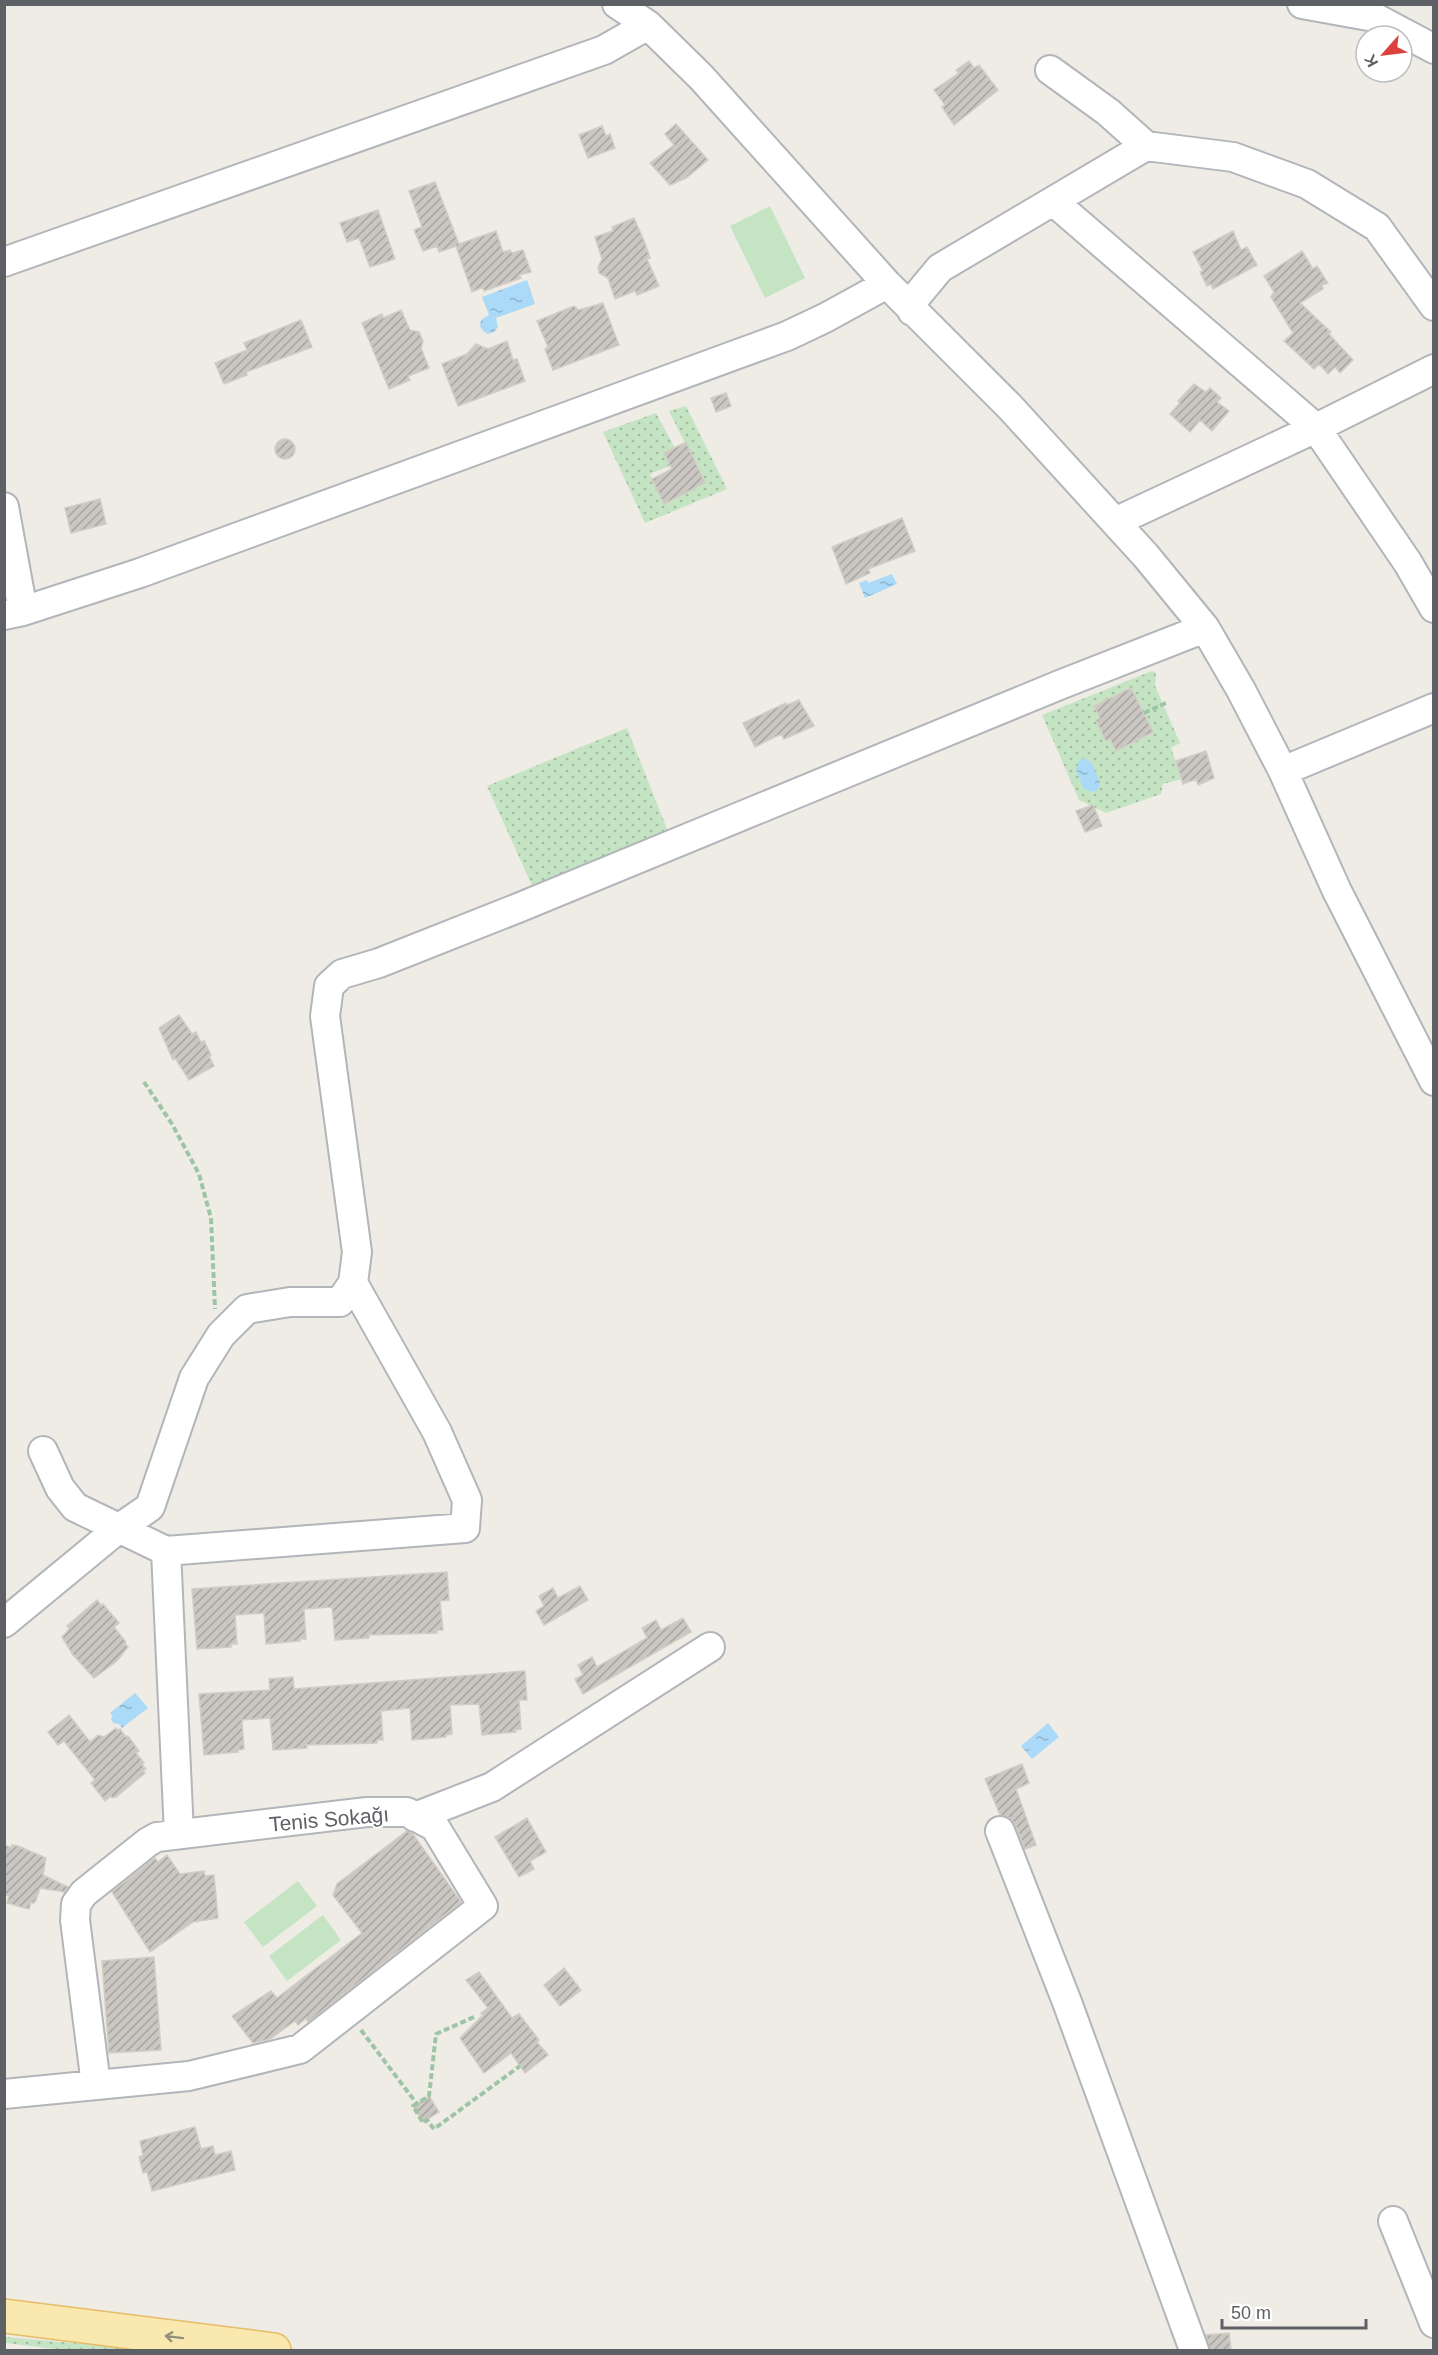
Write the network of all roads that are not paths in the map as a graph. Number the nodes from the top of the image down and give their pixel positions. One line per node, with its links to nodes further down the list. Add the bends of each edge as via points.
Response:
1 (616, 4): 3 (street)
2 (1302, 4): 4 (street, via 1374,17)
3 (648, 25): 8 (street, via 604,50); 9 (street, via 701,77)
4 (1434, 49)
5 (1050, 70): 6 (street, via 1108,112)
6 (1146, 146): 7 (street); 10 (street, via 1233,157 1307,184 1377,227)
7 (1054, 202): 11 (street, via 940,268 915,298); 13 (street)
8 (4, 262)
9 (887, 284): 11 (street); 17 (street, via 788,336 140,573)
10 (1434, 306)
11 (912, 311): 15 (street, via 1010,407)
12 (1434, 369): 13 (street)
13 (1316, 428): 15 (street); 16 (street)
14 (4, 507): 17 (street)
15 (1114, 522): 18 (street)
16 (1434, 608)
17 (14, 613)
18 (1205, 628): 20 (street); 23 (street, via 529,904 342,974 329,986 325,1016 357,1252)
19 (1434, 708): 20 (street)
20 (1282, 771): 21 (street, via 1337,891)
21 (1427, 1052): 22 (street)
22 (1434, 1081)
23 (354, 1283): 25 (street, via 340,1302 290,1302 247,1310 221,1335 194,1378 150,1507); 26 (street, via 437,1432 467,1500 465,1528)
24 (43, 1451): 25 (street, via 60,1488 75,1507)
25 (118, 1529): 26 (street); 27 (street)
26 (166, 1551): 31 (street)
27 (4, 1623)
28 (710, 1647): 29 (street, via 492,1787)
29 (415, 1817): 31 (street, Tenis Sokağı, via 407,1812 367,1812); 32 (street, Tenis Sokağı, via 435,1827 483,1906 300,2049 189,2076)
30 (1000, 1831): 38 (street, via 1067,2001)
31 (179, 1834): 32 (street, Tenis Sokağı, via 148,1842 84,1893 76,1904)
32 (96, 2085): 33 (street, Tenis Sokağı)
33 (4, 2094)
34 (1393, 2221): 36 (street)
35 (4, 2316): 37 (main road, one-way to 35)
36 (1434, 2323)
37 (274, 2350)
38 (1194, 2350)

